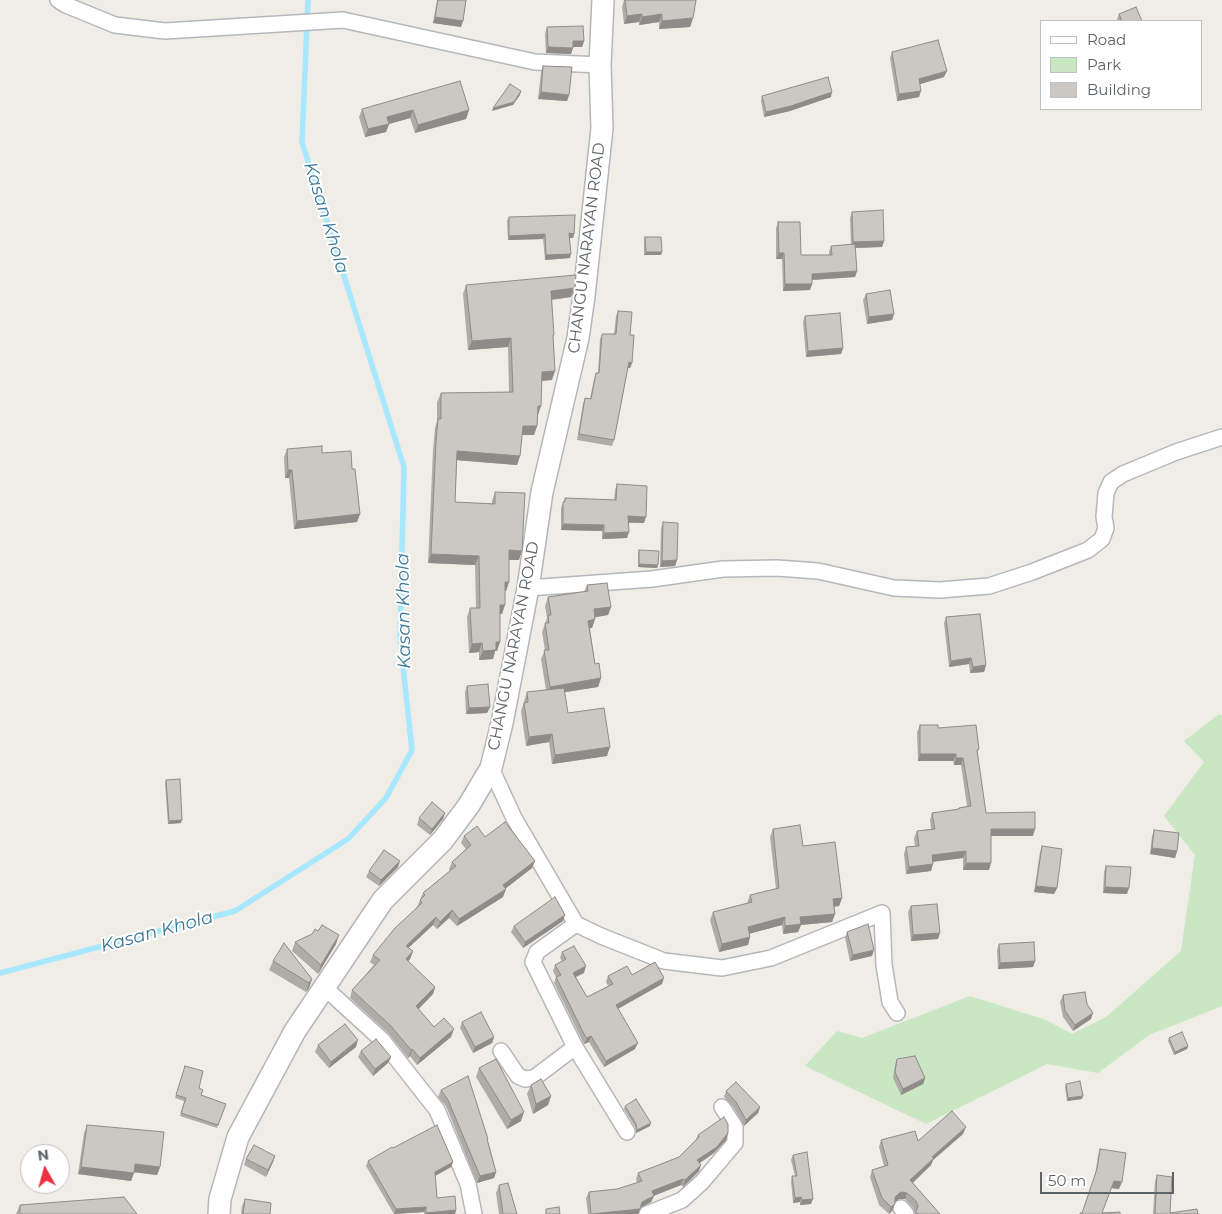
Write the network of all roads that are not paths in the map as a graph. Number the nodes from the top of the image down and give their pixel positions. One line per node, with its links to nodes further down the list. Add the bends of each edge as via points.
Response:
1 (58, 0): 3 (street, via 115,25 165,31 342,20 536,62)
2 (603, 0): 3 (main road, CHANGU NARAYAN ROAD)
3 (600, 65): 5 (main road, CHANGU NARAYAN ROAD, via 602,128 584,296 578,338 542,492)
4 (1222, 438): 5 (street, via 1176,452 1111,482 1106,493 1106,528 1102,539 1088,550 989,586 940,590 894,588 818,571 777,568)
5 (528, 588): 6 (main road, CHANGU NARAYAN ROAD)
6 (491, 768): 7 (street, via 524,834); 8 (main road, CHANGU NARAYAN ROAD, via 443,840 383,900)
7 (576, 924): 9 (street, via 664,961 722,968 771,958 882,913 884,965 890,1002); 10 (street, via 537,952 533,962)
8 (324, 986): 14 (main road, CHANGU NARAYAN ROAD, via 295,1031 238,1137 220,1199); 15 (street, via 382,1040 437,1110 468,1184)
9 (897, 1013)
10 (575, 1047): 11 (street, via 534,1078 525,1079 518,1076); 13 (street)
11 (501, 1051)
12 (722, 1107): 16 (street, via 735,1127 735,1143 682,1200)
13 (627, 1132)
14 (219, 1214)
15 (474, 1214)
16 (647, 1214)

